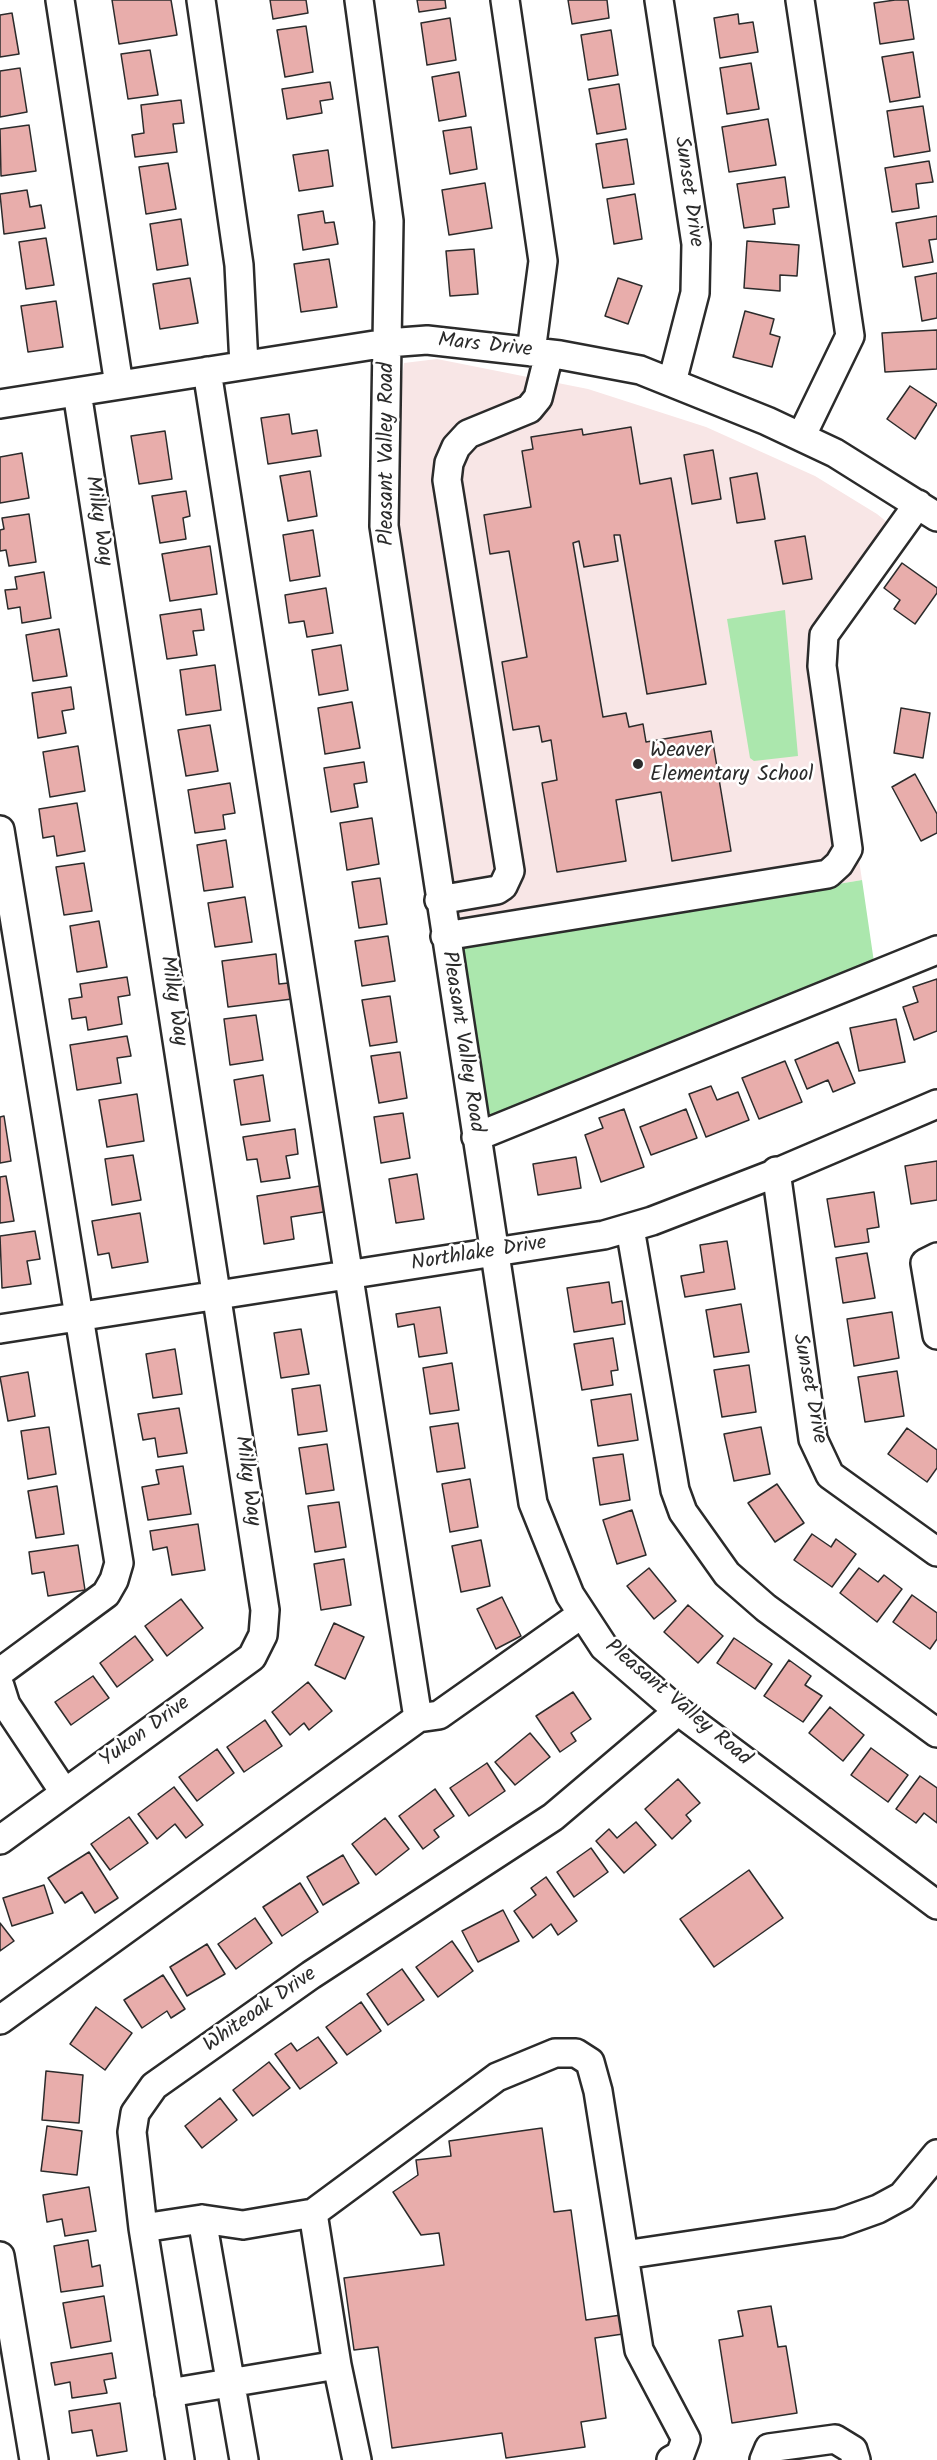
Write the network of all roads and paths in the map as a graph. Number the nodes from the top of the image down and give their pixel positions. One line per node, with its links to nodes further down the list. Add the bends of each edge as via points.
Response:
1 (60, 0): 12 (street)
2 (201, 0): 9 (street, via 239,265)
3 (359, 0): 7 (street, Pleasant Valley Road, via 389,221)
4 (505, 0): 8 (street, via 543,261)
5 (659, 0): 11 (street, Sunset Drive, via 696,244 695,293)
6 (800, 0): 15 (street, via 850,336)
7 (387, 343): 8 (street, Mars Drive, via 427,340); 9 (street, Mars Drive); 18 (street, Pleasant Valley Road, via 384,526)
8 (540, 353): 11 (street, Mars Drive, via 640,370); 18 (street, via 538,398 529,409 468,434 449,463 447,480 510,871 503,886 496,890)
9 (244, 365): 10 (street, Mars Drive)
10 (207, 371): 12 (street, Mars Drive); 27 (street)
11 (672, 382): 15 (street, Mars Drive)
12 (119, 385): 13 (street, Mars Drive)
13 (77, 392): 14 (street, Mars Drive); 28 (street, Milky Way)
14 (0, 404)
15 (801, 437): 16 (street, Mars Drive)
16 (930, 507): 19 (street, via 824,635 822,666 848,849 828,874)
17 (0, 830): 29 (street)
18 (439, 900): 19 (street, Pleasant Valley Road)
19 (445, 936): 22 (street, Pleasant Valley Road)
20 (937, 950): 22 (street)
21 (937, 1104): 23 (street, Northlake Drive)
22 (476, 1137): 25 (street, Pleasant Valley Road)
23 (776, 1171): 24 (street, Northlake Drive); 32 (street, Sunset Drive, via 813,1438 830,1475)
24 (630, 1228): 25 (street, Northlake Drive); 39 (street, via 682,1512 727,1575)
25 (494, 1253): 27 (street, Northlake Drive); 34 (street, Pleasant Valley Road, via 533,1503 570,1595)
26 (937, 1257): 31 (street, via 925,1263)
27 (348, 1276): 28 (street, Northlake Drive); 38 (street)
28 (218, 1296): 29 (street, Northlake Drive); 33 (street, Milky Way)
29 (78, 1317): 30 (street, Northlake Drive); 35 (street, via 119,1563 106,1594)
30 (0, 1329)
31 (937, 1335)
32 (937, 1552)
33 (265, 1610): 40 (street, Yukon Drive, via 263,1635 252,1657)
34 (582, 1614): 37 (street, Pleasant Valley Road, via 604,1647); 38 (street, via 439,1715)
35 (0, 1672)
36 (0, 1686): 40 (street, via 6,1705)
37 (678, 1710): 42 (street, Pleasant Valley Road); 47 (street, Whiteoak Drive, via 553,1817 311,1975 154,2086 135,2113 132,2133)
38 (418, 1718): 43 (street)
39 (937, 1733)
40 (64, 1792): 41 (street, Yukon Drive)
41 (0, 1840)
42 (937, 1905)
43 (0, 2020)
44 (937, 2154): 48 (street, via 902,2196 839,2223)
45 (313, 2213): 46 (street, via 243,2225); 48 (street, via 497,2077 555,2053 576,2053 590,2062 598,2091); 50 (street)
46 (202, 2219): 47 (street); 51 (street)
47 (142, 2228): 52 (street, Whiteoak Drive)
48 (624, 2255): 57 (street, via 639,2350 686,2439 680,2455)
49 (0, 2256): 53 (street)
50 (338, 2364): 51 (street); 56 (street)
51 (232, 2382): 52 (street); 55 (street)
52 (169, 2393): 54 (street, Whiteoak Drive)
53 (34, 2460)
54 (180, 2460)
55 (244, 2460)
56 (357, 2460)
57 (671, 2460)
58 (764, 2460): 59 (street, via 770,2448 835,2439 853,2450)
59 (856, 2460)

